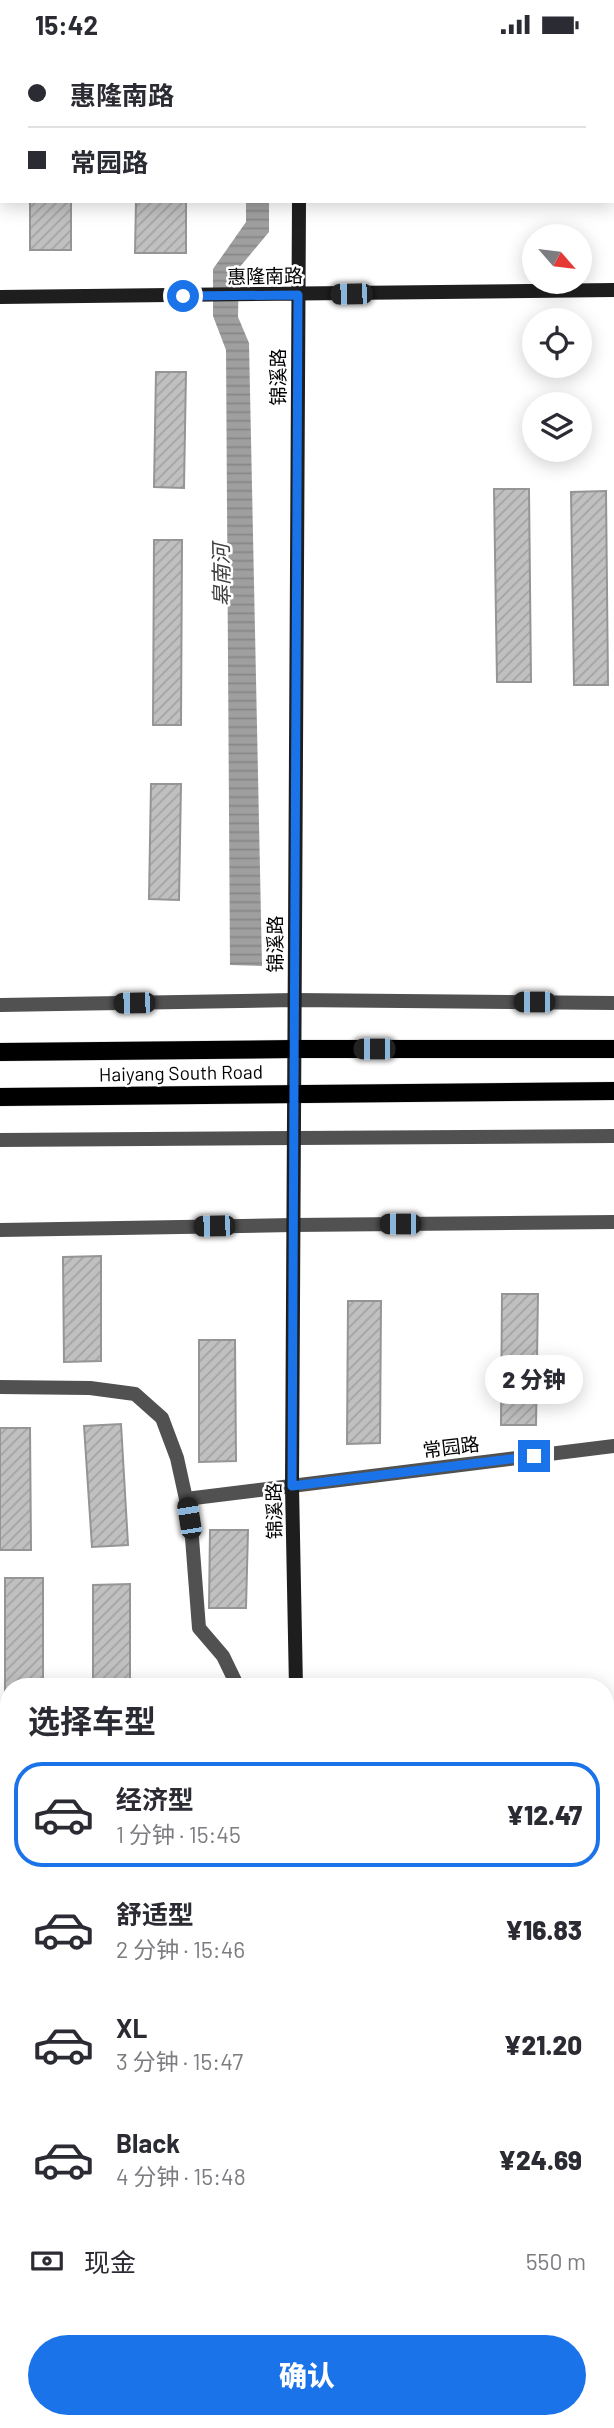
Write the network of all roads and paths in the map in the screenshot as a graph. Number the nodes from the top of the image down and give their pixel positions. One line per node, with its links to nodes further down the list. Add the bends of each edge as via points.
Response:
1 (299, 203): 3 (street, 锦溪路)
2 (614, 290): 3 (street, 惠隆南路)
3 (298, 295): 4 (street, 惠隆南路); 5 (street, 锦溪路)
4 (0, 297)
5 (294, 1000): 6 (street); 7 (street); 8 (street, 锦溪路)
6 (614, 1003)
7 (0, 1005)
8 (293, 1049): 9 (main road, Haiyang South Road); 10 (main road, Haiyang South Road); 12 (street, 锦溪路)
9 (614, 1049)
10 (0, 1052)
11 (614, 1091): 12 (main road, Haiyang South Road)
12 (294, 1092): 13 (main road, Haiyang South Road); 15 (street, 锦溪路)
13 (0, 1097)
14 (614, 1136): 15 (street)
15 (294, 1138): 16 (street); 18 (street, 锦溪路)
16 (0, 1140)
17 (614, 1222): 18 (street)
18 (293, 1225): 19 (street); 22 (street, 锦溪路)
19 (0, 1230)
20 (0, 1387): 23 (street, via 90,1388 135,1394 162,1418)
21 (614, 1446): 22 (street, 常园路)
22 (292, 1486): 23 (street, 常园路); 25 (street, 锦溪路)
23 (186, 1499): 24 (street, via 199,1628 223,1656)
24 (234, 1678)
25 (296, 1678)

